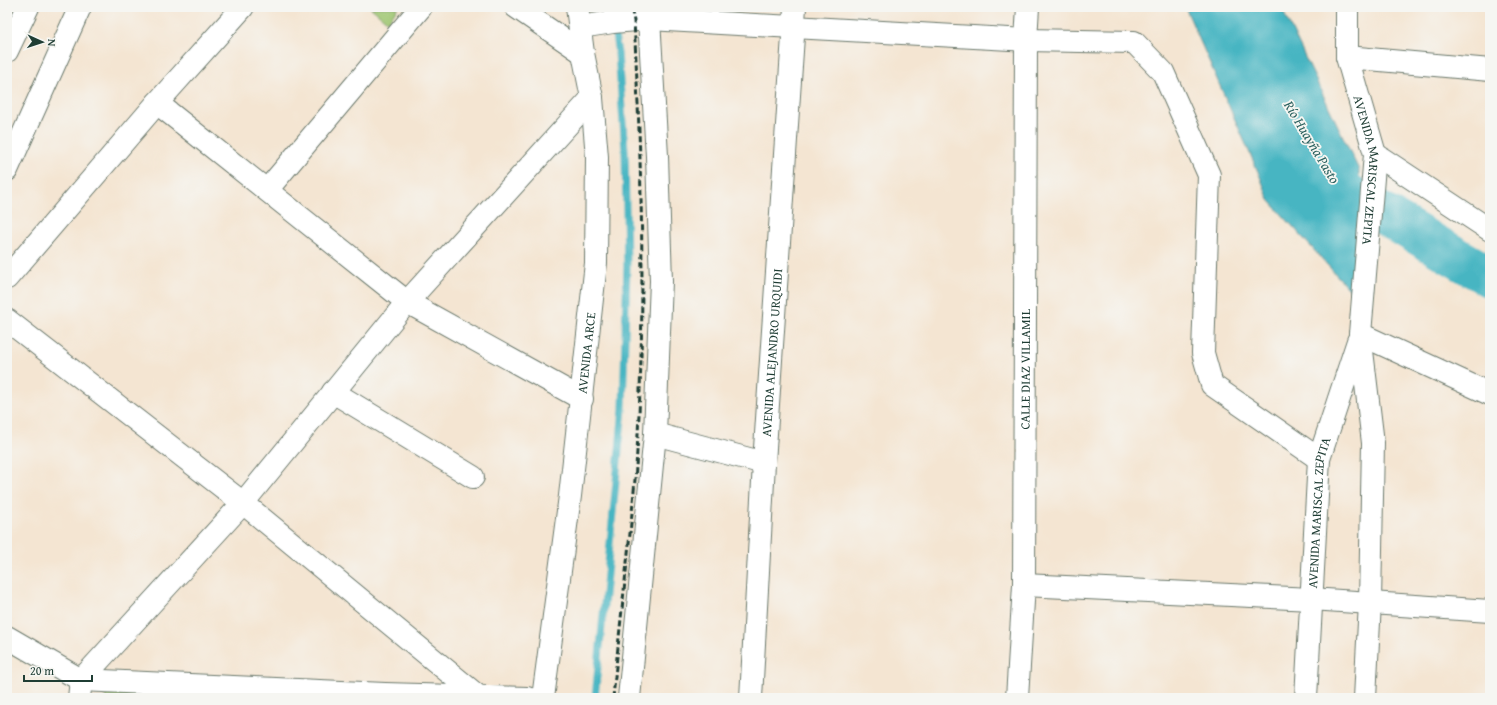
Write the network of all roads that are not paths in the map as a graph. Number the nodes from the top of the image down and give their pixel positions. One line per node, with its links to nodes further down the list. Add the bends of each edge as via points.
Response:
1 (28, 7): 12 (main road)
2 (80, 7): 19 (main road)
3 (243, 7): 17 (main road)
4 (421, 7): 20 (main road)
5 (516, 7): 13 (main road)
6 (1028, 7): 11 (main road, CALLE DIAZ VILLAMIL)
7 (1347, 7): 14 (main road, AVENIDA MARISCAL ZEPITA)
8 (647, 13): 9 (main road, via 612,22); 10 (main road); 29 (main road, via 657,156 661,281)
9 (579, 17): 13 (main road, AVENIDA ARCE)
10 (794, 18): 11 (main road); 31 (main road, AVENIDA ALEJANDRO URQUIDI)
11 (1026, 40): 30 (main road, via 1134,42 1163,72 1209,175 1203,353 1212,385); 34 (main road, CALLE DIAZ VILLAMIL)
12 (7, 51)
13 (583, 53): 16 (main road, AVENIDA ARCE)
14 (1347, 57): 15 (main road); 18 (main road, AVENIDA MARISCAL ZEPITA)
15 (1490, 70)
16 (592, 98): 23 (main road); 28 (main road, AVENIDA ARCE, via 597,157 596,263)
17 (157, 103): 20 (main road); 22 (main road)
18 (1375, 154): 21 (main road); 25 (main road, AVENIDA MARISCAL ZEPITA)
19 (7, 170)
20 (267, 190): 23 (main road)
21 (1490, 230)
22 (7, 278)
23 (407, 302): 26 (main road); 28 (main road)
24 (7, 320): 33 (main road)
25 (1360, 334): 27 (main road); 30 (main road, AVENIDA MARISCAL ZEPITA); 36 (main road, AVENIDA MARISCAL ZEPITA, via 1373,443)
26 (333, 392): 32 (main road); 33 (main road)
27 (1490, 394)
28 (582, 399): 43 (main road, AVENIDA ARCE)
29 (655, 434): 31 (main road); 44 (main road)
30 (1320, 459): 35 (main road, AVENIDA MARISCAL ZEPITA)
31 (764, 463): 45 (main road, AVENIDA ALEJANDRO URQUIDI)
32 (473, 477)
33 (243, 503): 39 (main road); 41 (main road)
34 (1024, 585): 35 (main road); 46 (main road, CALLE DIAZ VILLAMIL)
35 (1311, 599): 36 (main road); 47 (main road, AVENIDA MARISCAL ZEPITA)
36 (1370, 603): 37 (main road); 48 (main road, AVENIDA MARISCAL ZEPITA)
37 (1490, 611)
38 (7, 637): 39 (main road)
39 (80, 689): 40 (main road)
40 (385, 696): 41 (main road)
41 (479, 696): 42 (main road)
42 (528, 698)
43 (543, 698)
44 (629, 698)
45 (751, 698)
46 (1017, 698)
47 (1306, 698)
48 (1365, 698)

